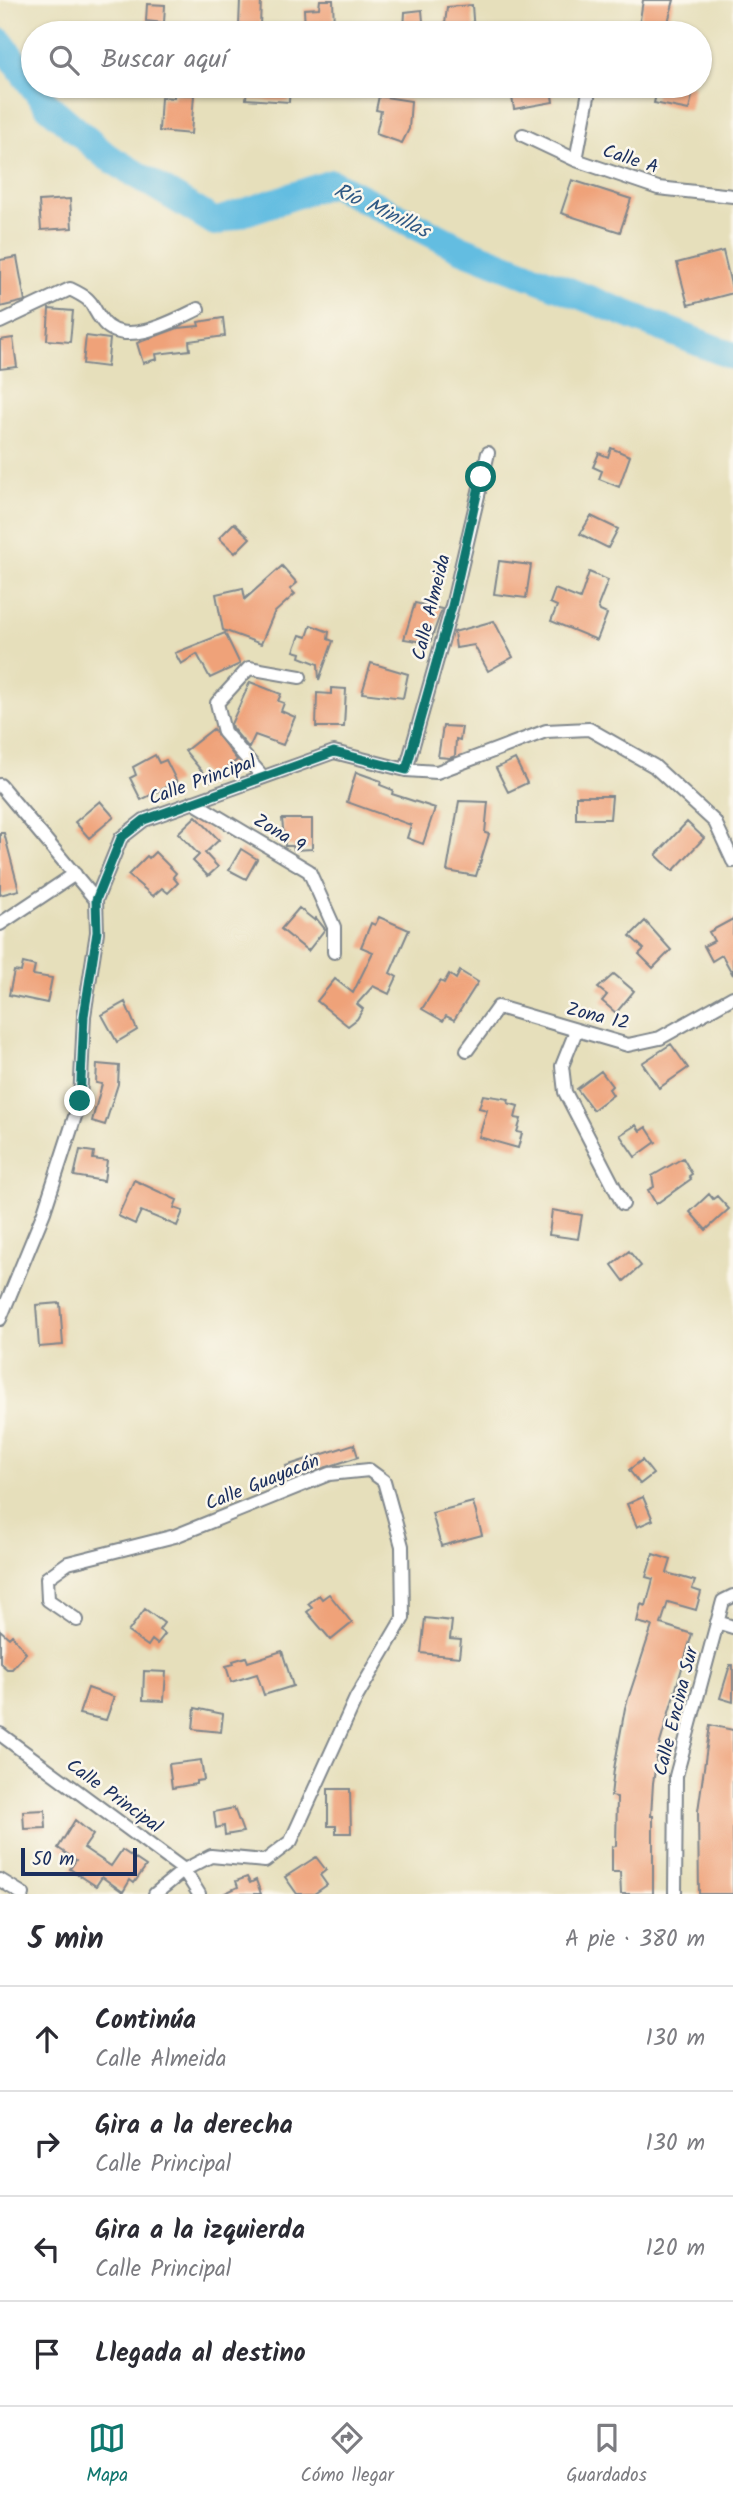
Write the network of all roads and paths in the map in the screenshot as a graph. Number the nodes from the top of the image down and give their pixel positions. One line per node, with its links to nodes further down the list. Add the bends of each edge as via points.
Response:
1 (588, 98): 3 (street)
2 (523, 135): 3 (street, Calle A)
3 (576, 160): 4 (street, Calle A, via 658,188)
4 (733, 196)
5 (198, 309): 6 (street, via 125,334 105,325 91,299 70,289)
6 (0, 322)
7 (488, 453): 9 (street, Calle Almeida)
8 (300, 677): 10 (street, via 249,668 217,704 224,732)
9 (406, 770): 10 (street, Calle Principal, via 334,752); 13 (street, Calle Principal, via 437,772 545,731 589,729 654,766 715,822)
10 (263, 778): 12 (street, Calle Principal)
11 (0, 786): 14 (street)
12 (193, 802): 15 (street, Calle Principal, via 144,820 121,838); 17 (street, Zona 9, via 309,871 334,927)
13 (733, 861)
14 (75, 874): 15 (street); 16 (street)
15 (96, 900): 22 (street, Calle Principal, via 97,932 84,1016 80,1101 44,1212)
16 (0, 924)
17 (334, 953)
18 (733, 998): 19 (street, Zona 12, via 660,1038 628,1045)
19 (576, 1031): 20 (street, Zona 12, via 498,1007); 21 (street, via 562,1066 565,1091)
20 (467, 1050)
21 (623, 1204)
22 (0, 1319)
23 (733, 1596): 25 (street, Calle Encina Sur, via 723,1601)
24 (78, 1620): 28 (street, Calle Guayacán, via 48,1600 47,1578 68,1563 175,1536 329,1474 369,1470 384,1481 402,1546 403,1618 356,1699 291,1841 265,1861 211,1856)
25 (717, 1622): 26 (street); 33 (street, Calle Encina Sur, via 676,1776)
26 (733, 1627)
27 (0, 1734): 28 (street, Calle Principal)
28 (184, 1870): 31 (street); 32 (street, Calle Principal)
29 (0, 1880): 30 (street)
30 (23, 1894)
31 (155, 1894)
32 (199, 1894)
33 (675, 1894)

